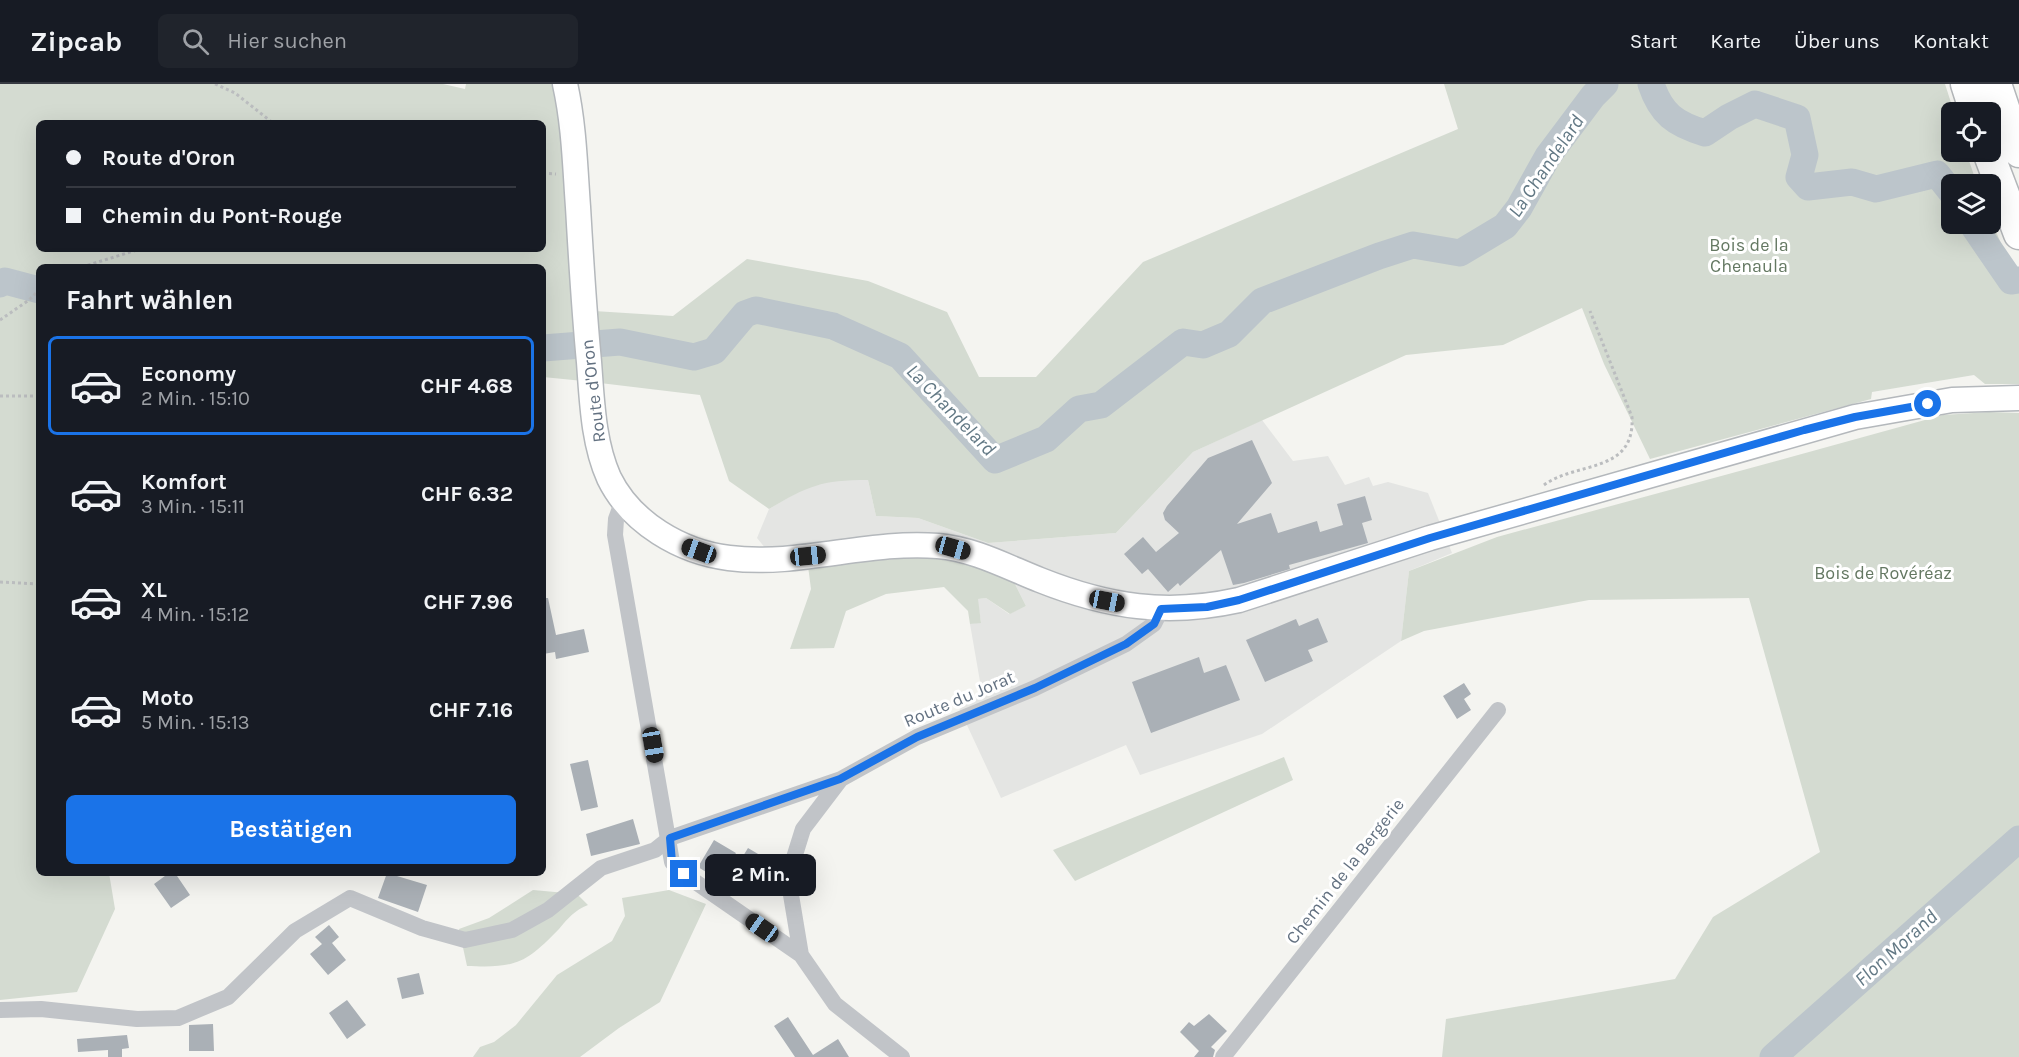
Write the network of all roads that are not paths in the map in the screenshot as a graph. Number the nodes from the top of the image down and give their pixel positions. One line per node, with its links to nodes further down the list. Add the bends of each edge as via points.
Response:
1 (565, 84): 9 (main road, Route d'Oron, via 573,132 585,316 601,456)
2 (1966, 84): 4 (highway)
3 (1996, 84): 5 (highway)
4 (1972, 102)
5 (2019, 152)
6 (1992, 162): 7 (highway)
7 (2019, 234)
8 (2019, 398): 10 (main road, Route d'Oron, via 1952,400 1855,417 1430,538 1239,600 1207,607)
9 (623, 500): 10 (main road, Route d'Oron, via 662,534 716,556 756,560 936,546 978,556 1074,593); 13 (street, via 615,535)
10 (1161, 609): 12 (street, Route du Jorat, via 1154,624 1126,644 1035,688 917,737)
11 (1498, 710): 17 (street, Chemin de la Bergerie)
12 (840, 779): 13 (street); 14 (street, Route du Jorat, via 803,829 789,877)
13 (670, 838): 14 (street, via 672,862 684,874); 15 (street, via 655,850 601,868 548,910 512,930 465,940 422,928 350,898 294,931 228,997 178,1018)
14 (801, 955): 16 (street, Route du Jorat, via 836,1004)
15 (0, 1010)
16 (902, 1057)
17 (1223, 1057)

